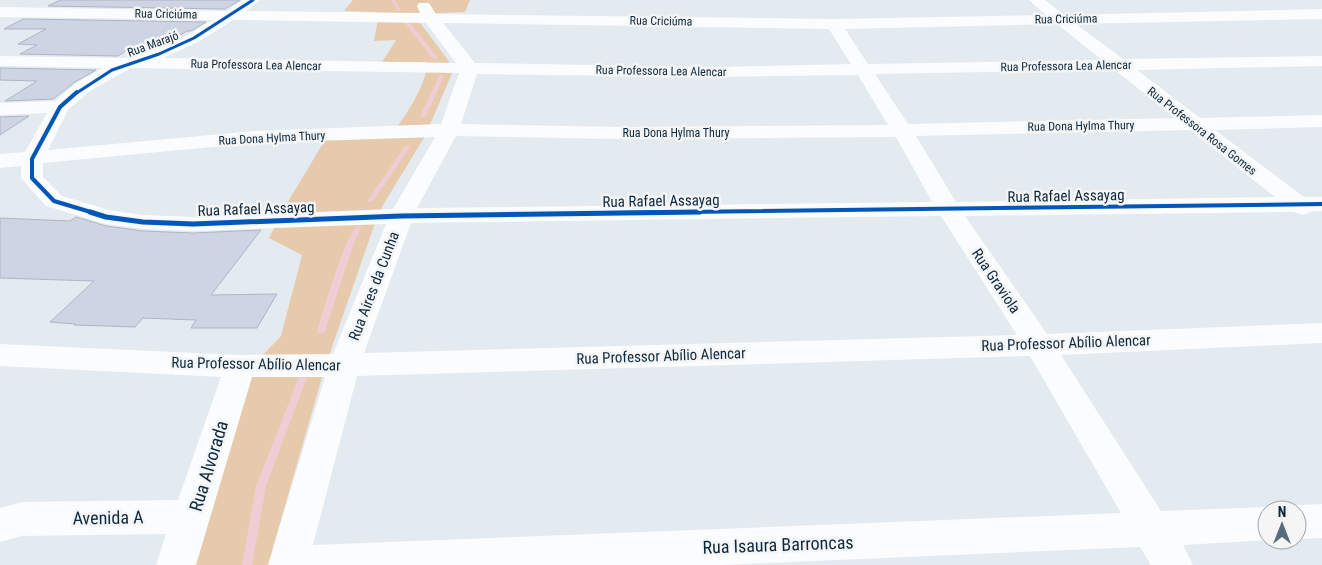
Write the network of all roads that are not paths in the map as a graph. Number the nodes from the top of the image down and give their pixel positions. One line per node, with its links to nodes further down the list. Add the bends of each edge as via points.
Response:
1 (253, 0): 6 (street, Rua Marajó)
2 (1036, 0): 9 (street, Rua Professora Rosa Gomes)
3 (1251, 0): 8 (street)
4 (426, 9): 6 (street, Rua Criciúma); 10 (street, Rua Criciúma); 16 (street)
5 (0, 12): 6 (street, Rua Criciúma)
6 (232, 14): 14 (street, Rua Marajó, via 180,45)
7 (1322, 14): 8 (street, Rua Criciúma)
8 (1280, 15): 9 (street, Rua Criciúma); 11 (street)
9 (1061, 19): 10 (street, Rua Criciúma); 15 (street, Rua Professora Rosa Gomes)
10 (834, 24): 17 (street, Rua Graviola)
11 (1305, 27)
12 (0, 61): 14 (street, Rua Professora Lea Alencar)
13 (1322, 61): 15 (street, Rua Professora Lea Alencar)
14 (131, 62): 16 (street, Rua Professora Lea Alencar); 18 (street, Rua Marajó, via 83,87)
15 (1117, 65): 17 (street, Rua Professora Lea Alencar); 21 (street, Rua Professora Rosa Gomes)
16 (470, 69): 17 (street, Rua Professora Lea Alencar); 22 (street, Rua Aires da Cunha)
17 (864, 71): 23 (street, Rua Graviola)
18 (60, 106): 19 (street); 24 (street, Rua Marajó)
19 (0, 109)
20 (1322, 121): 21 (street, Rua Dona Hylma Thury)
21 (1193, 124): 23 (street, Rua Dona Hylma Thury); 26 (street, Rua Professora Rosa Gomes)
22 (449, 130): 23 (street, Rua Dona Hylma Thury, via 794,133); 24 (street, Rua Dona Hylma Thury, via 254,137); 28 (street, Rua Aires da Cunha)
23 (902, 130): 27 (street, Rua Graviola)
24 (32, 159): 25 (street, Rua Dona Hylma Thury); 28 (street, Rua Rafael Assayag, via 32,178 54,201 106,217 193,224)
25 (0, 161)
26 (1310, 204): 27 (street, Rua Rafael Assayag); 29 (street, Rua Professora Rosa Gomes)
27 (949, 210): 28 (street, Rua Rafael Assayag); 31 (street, Rua Graviola)
28 (401, 216): 33 (street, Rua Aires da Cunha)
29 (1322, 222)
30 (1322, 333): 31 (street, Rua Professor Abílio Alencar)
31 (1039, 345): 33 (street, Rua Professor Abílio Alencar); 40 (street, Rua Graviola)
32 (0, 355): 34 (street, Rua Professor Abílio Alencar)
33 (344, 365): 34 (street, Rua Professor Abílio Alencar); 42 (street, Rua Aires da Cunha)
34 (240, 366): 35 (street, Rua Alvorada)
35 (193, 517): 37 (street, Avenida A); 41 (street, Rua Alvorada)
36 (1322, 521): 38 (street)
37 (11, 522)
38 (1307, 522)
39 (1257, 525): 40 (street, Rua Isaura Barroncas)
40 (1151, 530): 42 (street, Rua Isaura Barroncas); 43 (street, Rua Graviola)
41 (176, 565)
42 (288, 565)
43 (1174, 565)

